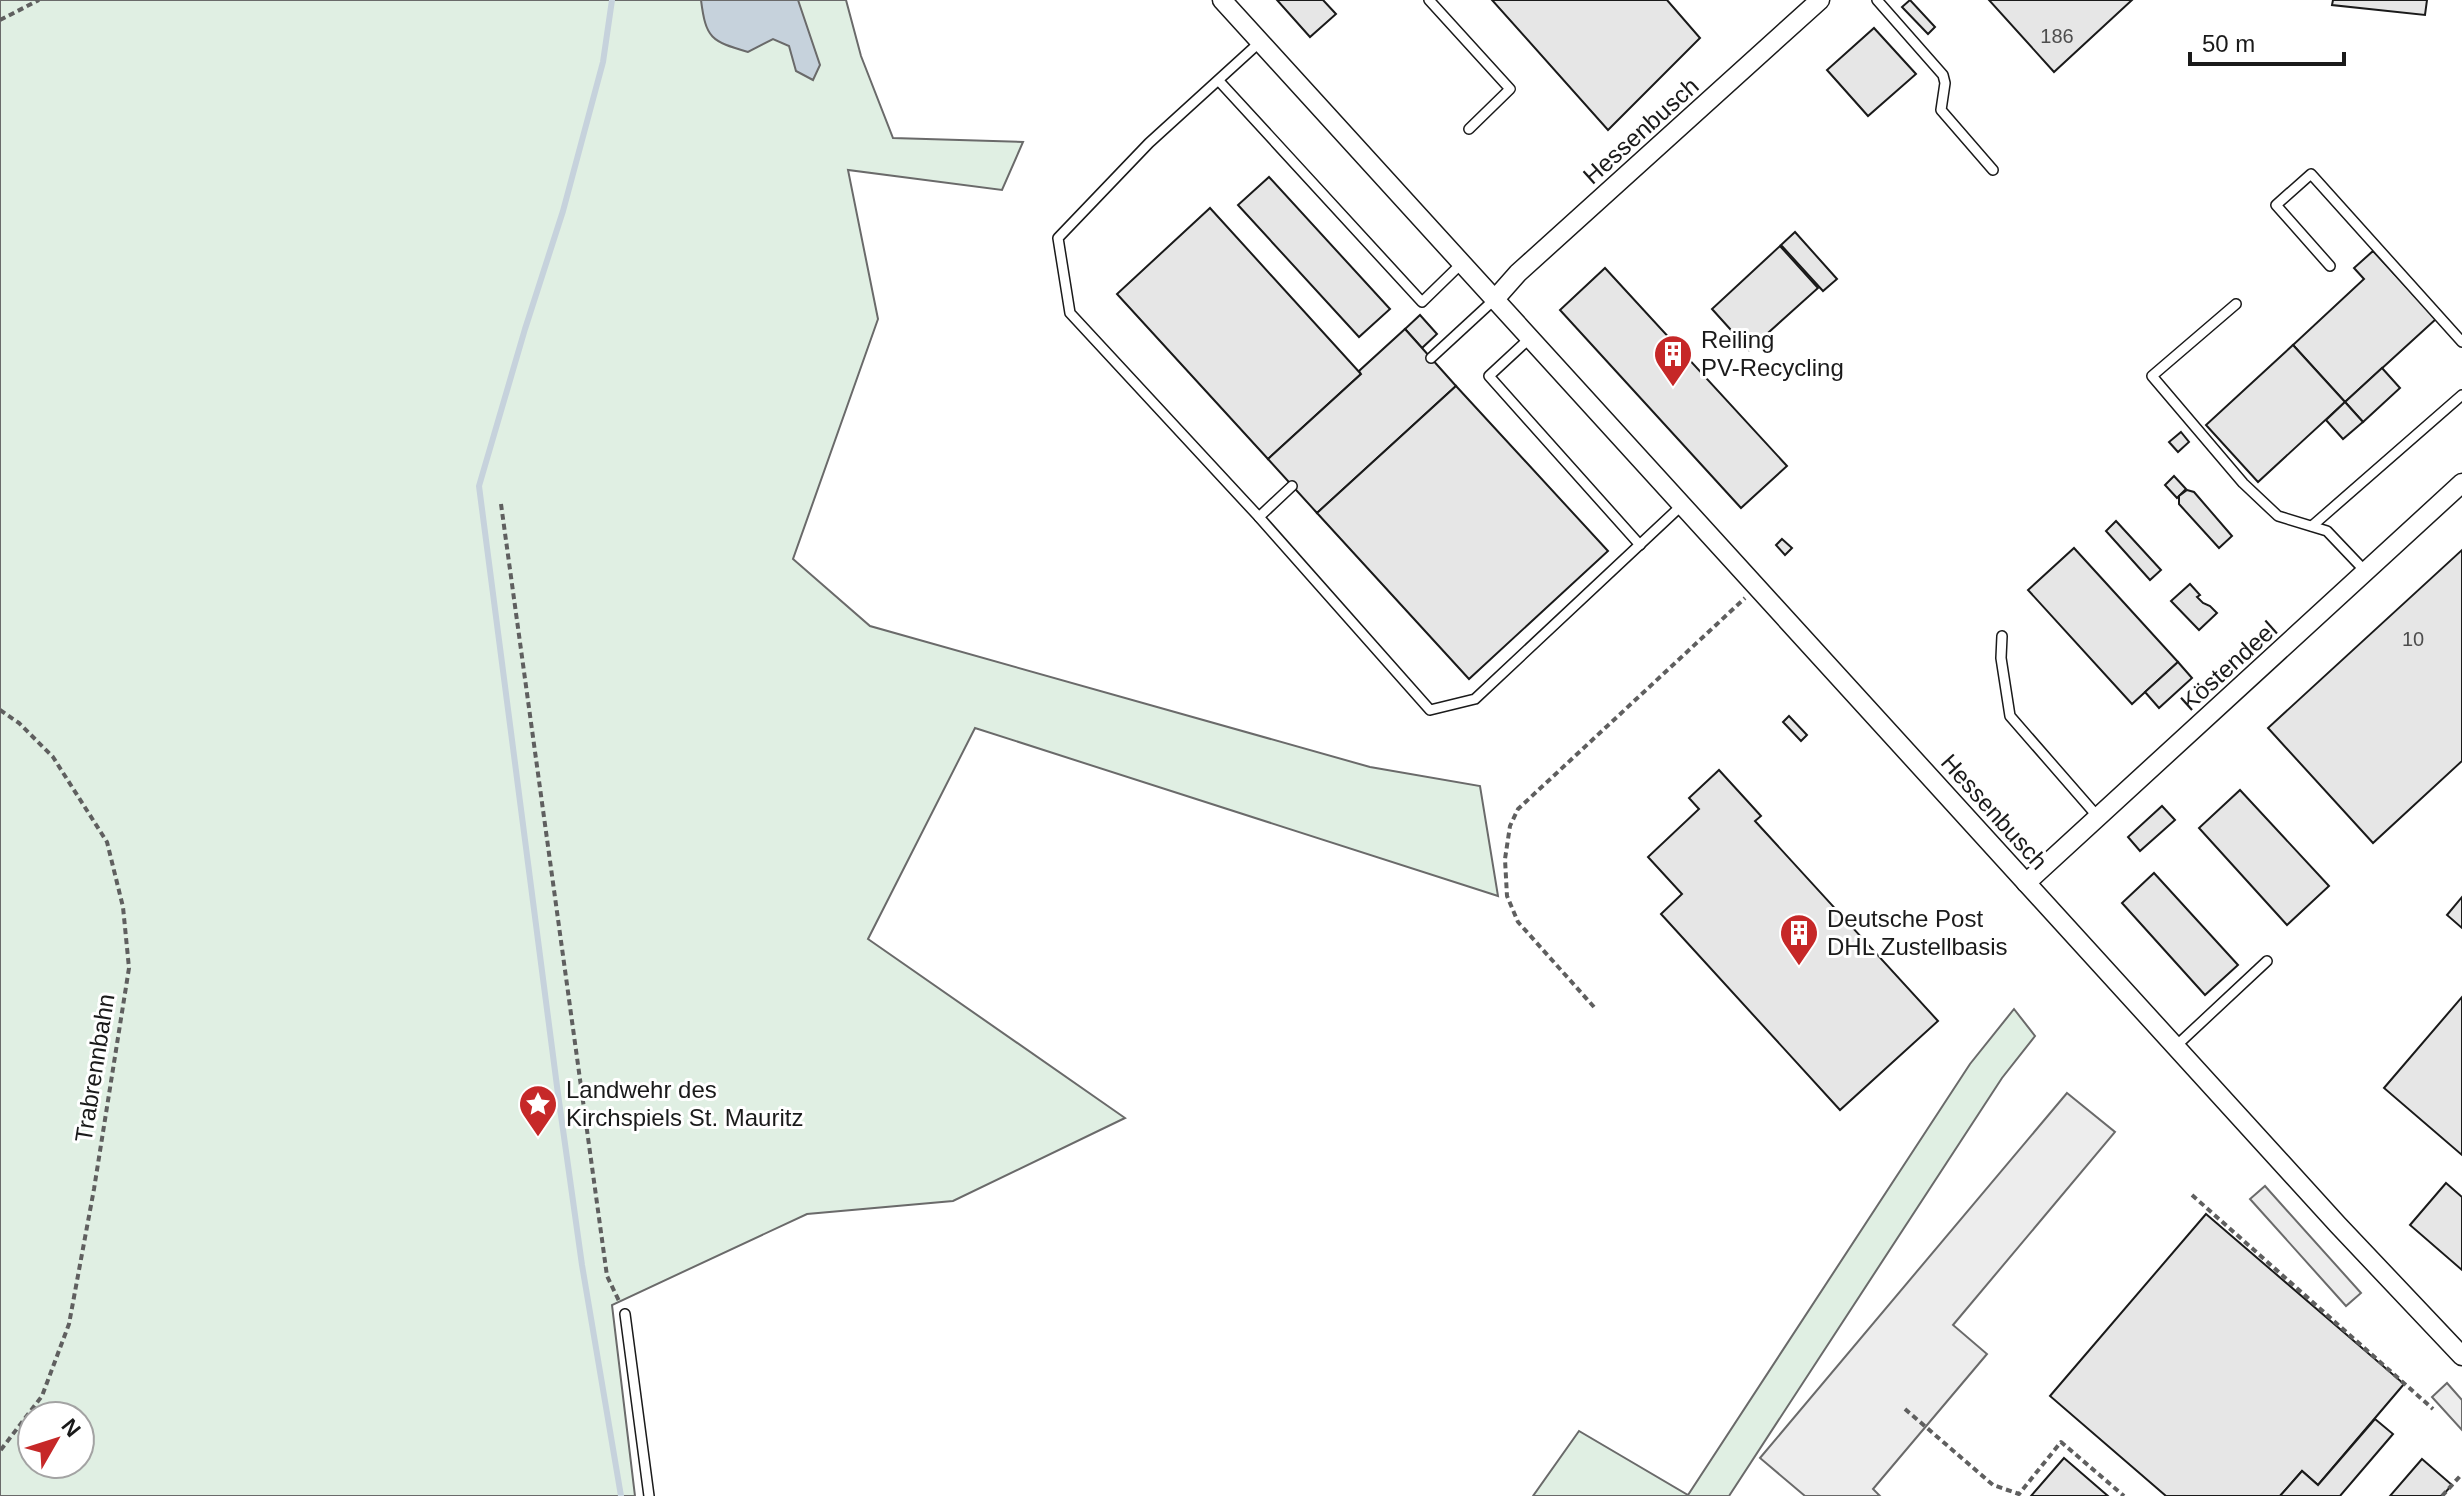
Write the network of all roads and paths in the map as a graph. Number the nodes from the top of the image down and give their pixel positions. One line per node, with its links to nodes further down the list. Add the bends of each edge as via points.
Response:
1 (39, 0): 6 (path)
2 (1222, 0): 7 (street, Hessenbusch)
3 (1429, 0): 9 (lane, via 1510,89)
4 (1820, 0): 13 (street, Hessenbusch)
5 (1877, 0): 10 (lane, via 1943,75 1941,110)
6 (0, 20)
7 (1260, 42): 8 (lane); 11 (street, Hessenbusch)
8 (1219, 81): 11 (lane, via 1422,302); 23 (lane, via 1149,143 1058,238 1070,313)
9 (1469, 129)
10 (1993, 170)
11 (1462, 263): 13 (street, Hessenbusch)
12 (2330, 266): 16 (lane, via 2276,205 2311,174)
13 (1495, 299): 15 (street, Hessenbusch); 17 (lane)
14 (2236, 304): 24 (lane, via 2152,376 2278,516)
15 (1530, 338): 22 (street, Hessenbusch); 25 (lane, via 1489,376)
16 (2462, 342)
17 (1431, 358)
18 (2462, 395): 24 (lane)
19 (2462, 483): 26 (street, Köstendeel)
20 (1292, 486): 23 (lane)
21 (501, 504): 36 (path, via 607,1276)
22 (1681, 506): 25 (lane); 27 (street, Hessenbusch)
23 (1259, 517): 25 (lane, via 1430,710 1475,699)
24 (2312, 526): 26 (lane, via 2327,531)
25 (1640, 545)
26 (2366, 572): 30 (street, Köstendeel)
27 (1756, 588): 31 (street, Hessenbusch); 33 (path, via 1518,809 1510,826 1507,896 1518,922)
28 (2002, 636): 30 (lane, via 2010,716)
29 (0, 710): 40 (path, Trabrennbahn, via 53,757 107,842 123,907 129,968 69,1324 42,1396)
30 (2098, 817): 31 (street, Köstendeel)
31 (2026, 883): 34 (street, Hessenbusch)
32 (2267, 961): 34 (lane)
33 (1594, 1007)
34 (2176, 1046): 37 (street, Hessenbusch)
35 (2192, 1195): 39 (path)
36 (625, 1314): 42 (lane)
37 (2462, 1356)
38 (1905, 1409): 43 (path, via 1993,1485 2019,1494 2061,1442)
39 (2433, 1409)
40 (0, 1451)
41 (2462, 1474): 44 (path)
42 (649, 1496)
43 (2124, 1496)
44 (2442, 1496)

